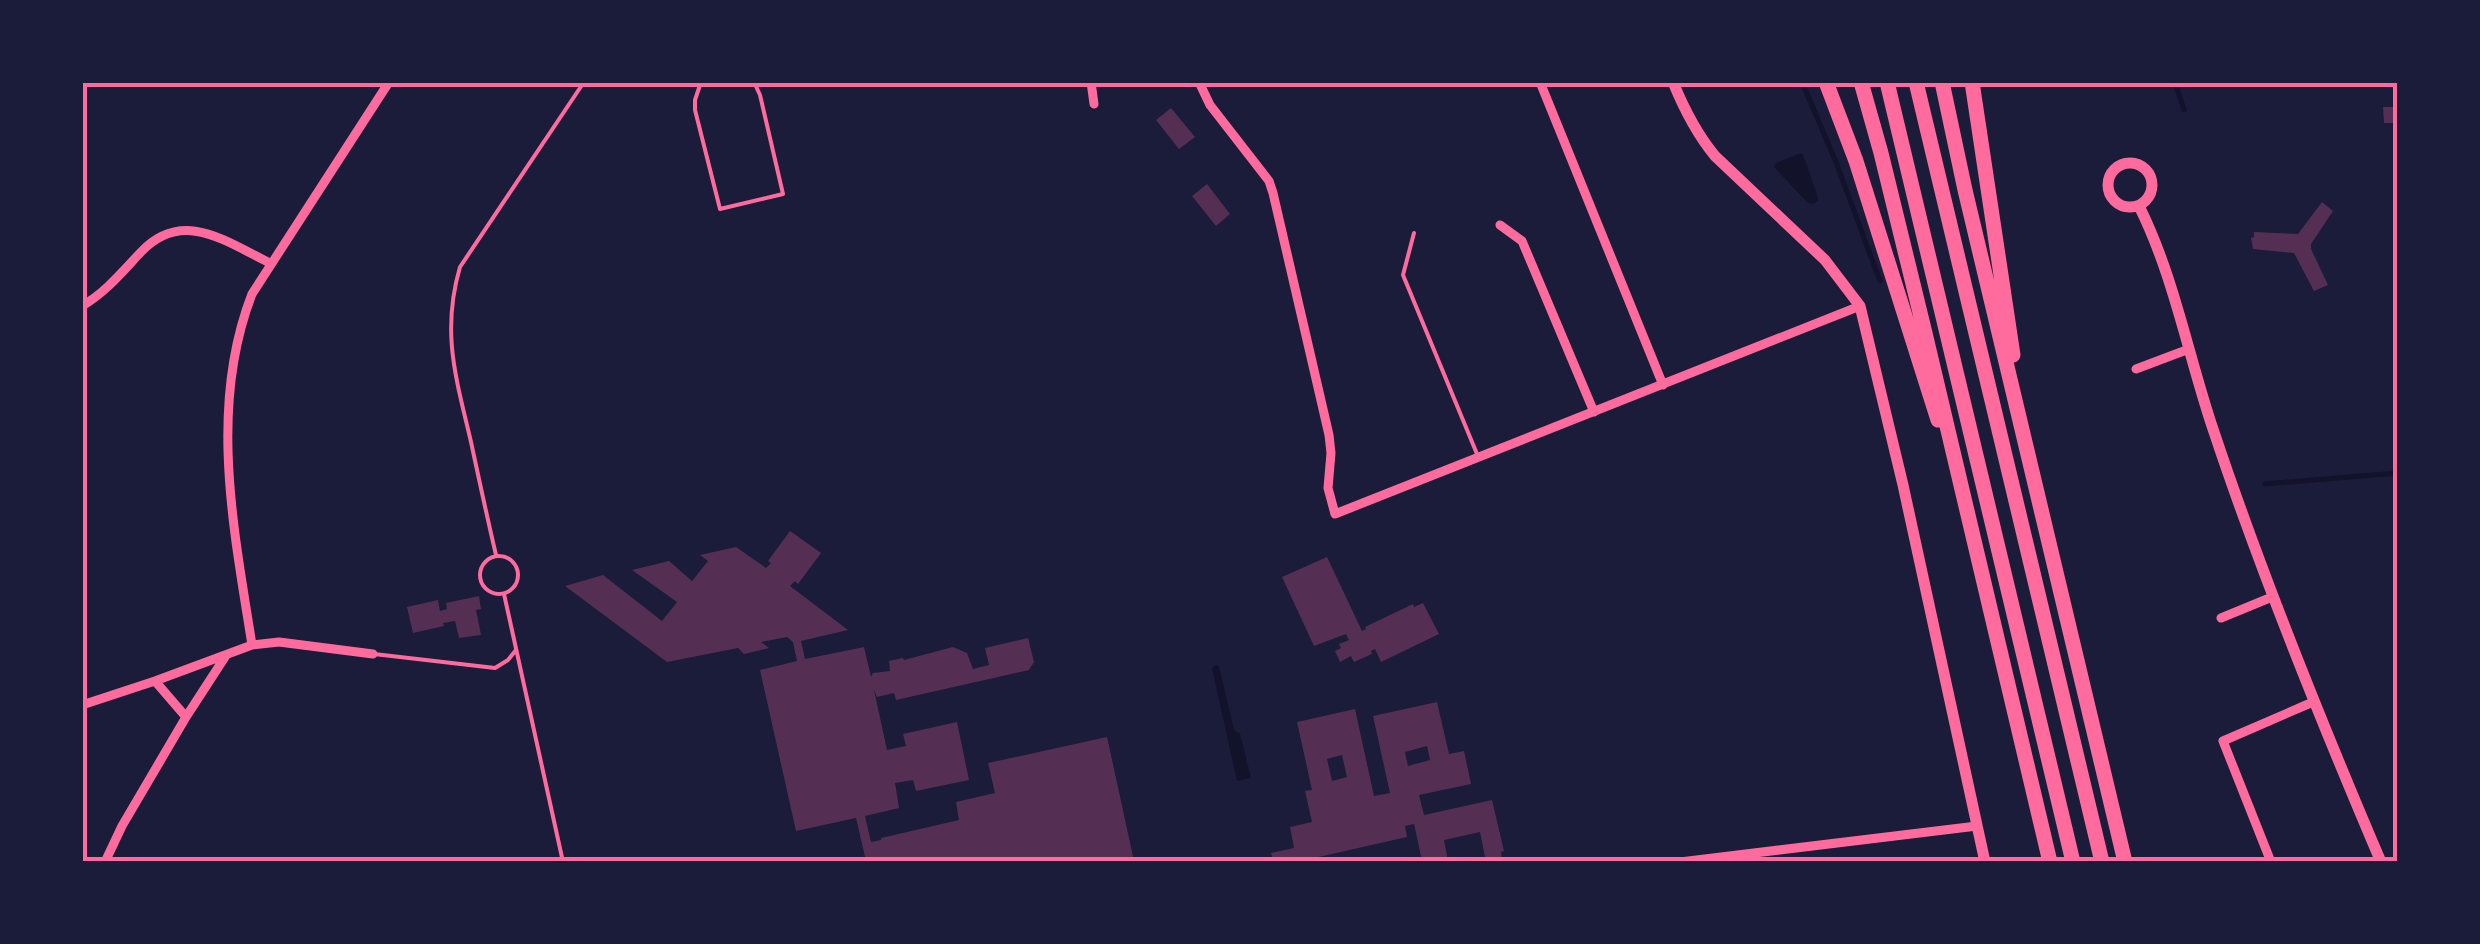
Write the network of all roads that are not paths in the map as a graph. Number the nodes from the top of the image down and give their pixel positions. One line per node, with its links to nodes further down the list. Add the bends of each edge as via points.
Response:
1 (389, 82): 19 (street)
2 (584, 82): 29 (lane, via 460,267 452,299 454,368)
3 (700, 82): 4 (lane, via 694,100 720,208 783,194)
4 (754, 82)
5 (1091, 82): 15 (street)
6 (1199, 82): 27 (street, via 1273,194 1330,435 1328,488 1336,514)
7 (1540, 82): 24 (street)
8 (1673, 82): 21 (street, via 1714,156 1826,260)
9 (1826, 82): 28 (highway)
10 (1861, 82): 28 (highway)
11 (1887, 82): 47 (highway)
12 (1916, 82): 48 (highway)
13 (1942, 82): 25 (highway)
14 (1972, 82): 25 (highway)
15 (1094, 104)
16 (2139, 206): 22 (street)
17 (1500, 224): 26 (street, via 1522,241)
18 (1414, 233): 27 (lane, via 1403,274)
19 (270, 264): 20 (street, via 184,228 162,234); 33 (street, via 244,312 227,432)
20 (82, 306)
21 (1860, 306): 24 (street); 41 (street)
22 (2189, 349): 23 (street); 31 (street)
23 (2136, 369)
24 (1663, 385): 26 (street)
25 (2018, 409): 49 (highway)
26 (1594, 412): 27 (street)
27 (1478, 458)
28 (1961, 480): 46 (highway)
29 (496, 555): 30 (lane, via 513,562 518,574); 30 (lane, via 484,562 480,580 486,590)
30 (504, 594): 34 (lane)
31 (2272, 596): 32 (street); 38 (street)
32 (2221, 618)
33 (252, 645): 35 (street); 36 (street)
34 (516, 650): 36 (lane, via 495,668); 43 (lane)
35 (228, 654): 37 (street); 40 (street)
36 (373, 654)
37 (154, 682): 39 (street); 40 (street)
38 (2314, 702): 50 (street, via 2223,741); 51 (street)
39 (82, 705)
40 (186, 717): 42 (street)
41 (1977, 826): 44 (street); 45 (street)
42 (105, 862)
43 (563, 862)
44 (1680, 862)
45 (1985, 862)
46 (2050, 862)
47 (2073, 862)
48 (2102, 862)
49 (2125, 862)
50 (2271, 862)
51 (2381, 862)

